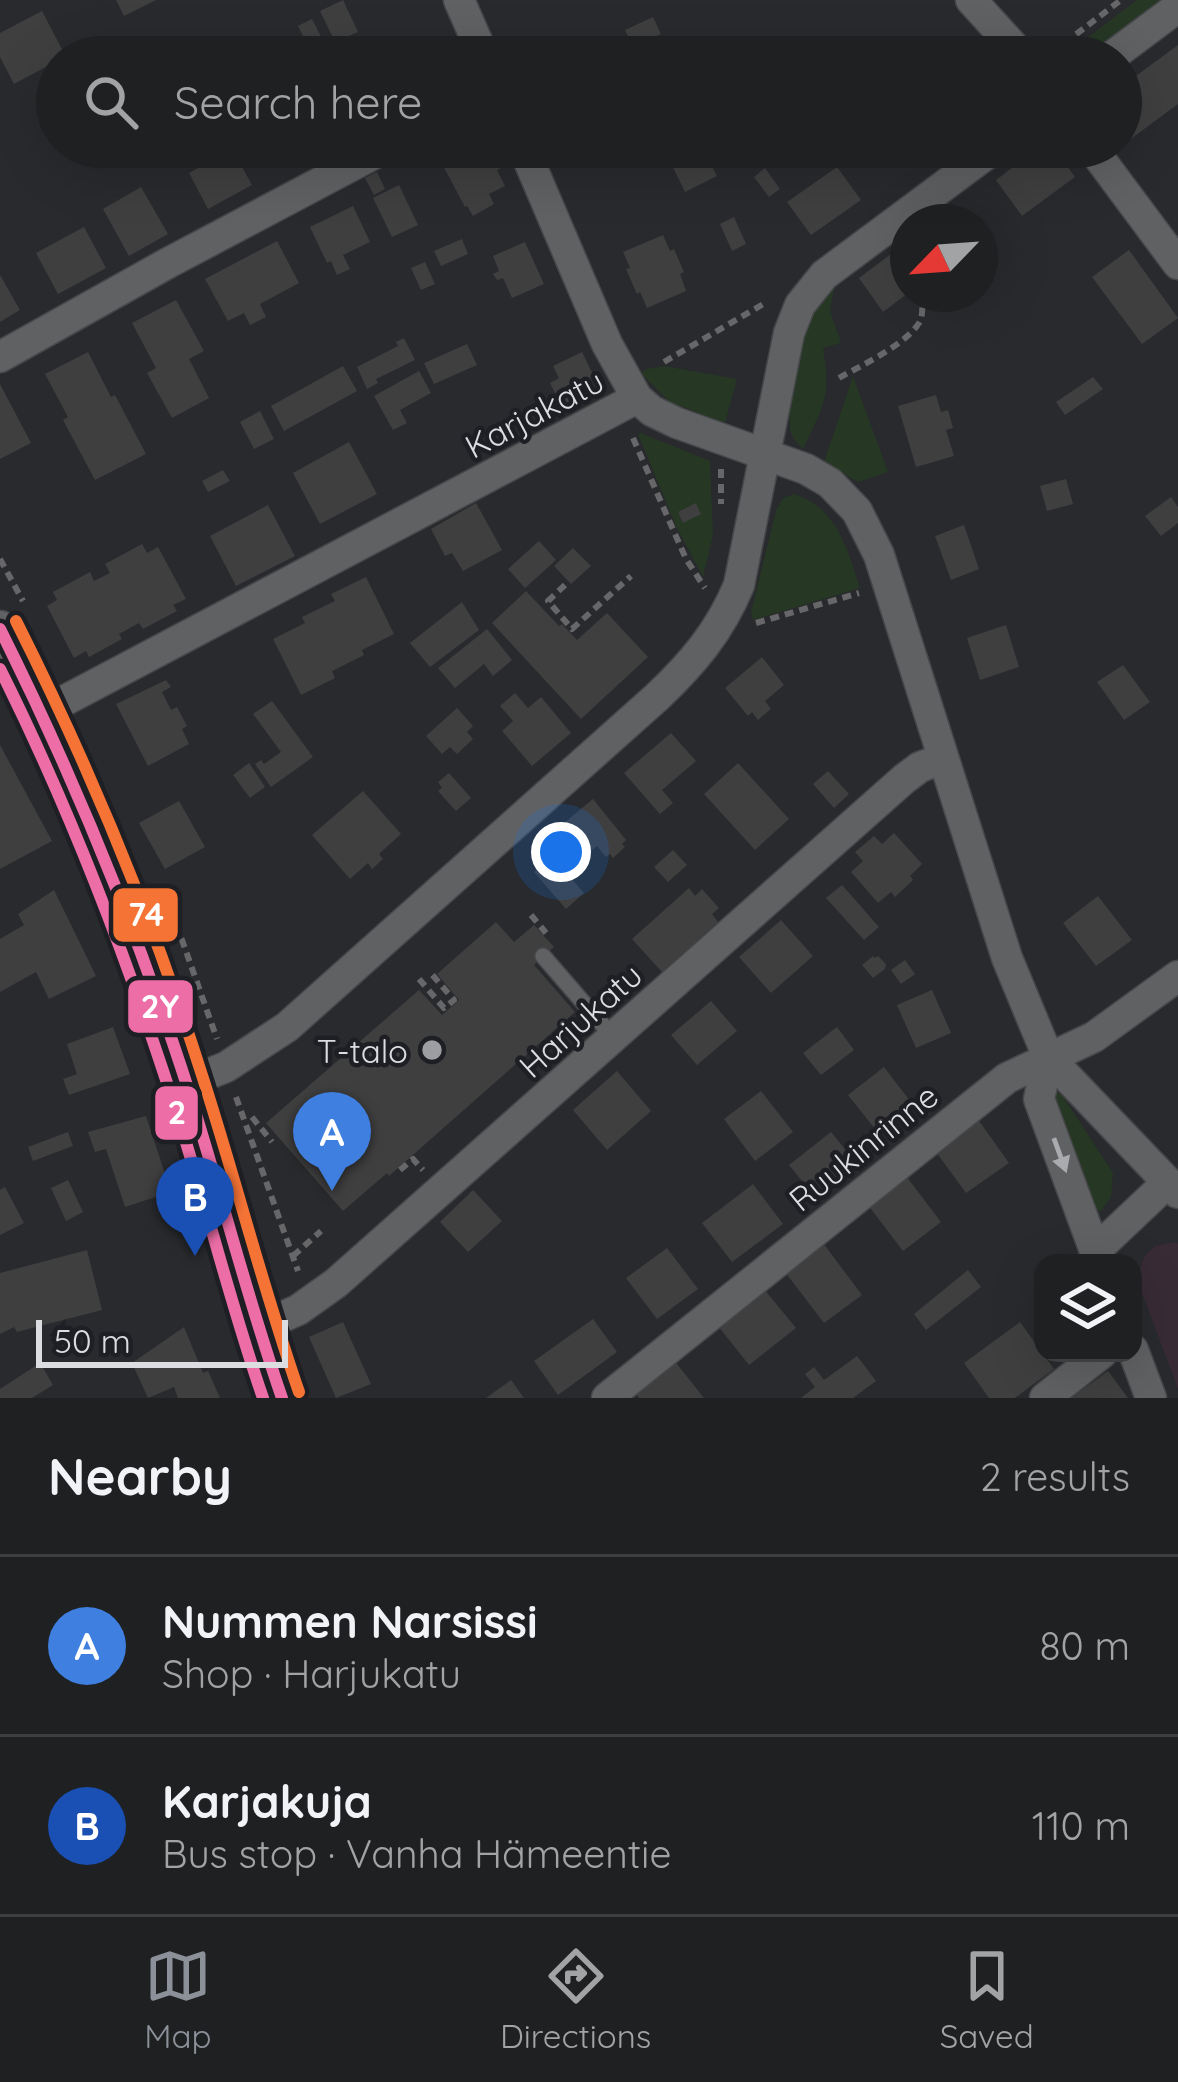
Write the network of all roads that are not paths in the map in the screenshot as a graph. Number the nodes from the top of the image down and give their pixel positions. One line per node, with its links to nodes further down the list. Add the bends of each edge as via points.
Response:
1 (459, 0): 4 (street)
2 (971, 0): 5 (street)
3 (1178, 7): 6 (street)
4 (475, 36)
5 (1004, 36)
6 (1139, 36)
7 (347, 168): 12 (street)
8 (533, 168): 13 (street)
9 (967, 168): 14 (street, via 812,287 789,333)
10 (1107, 168): 11 (street)
11 (1178, 264)
12 (0, 357)
13 (637, 398): 14 (street, Karjakatu, via 677,423); 16 (street, Karjakatu)
14 (765, 454): 17 (street, Karjakatu, via 830,483 866,526); 22 (street, via 739,585 706,646 287,1028)
15 (0, 629): 16 (street)
16 (43, 712): 22 (street, via 143,954)
17 (942, 759): 20 (street, Harjukatu, via 904,779); 21 (street, Karjakatu)
18 (543, 956): 20 (lane)
19 (1178, 976): 21 (street, Ruukinrinne, via 1094,1037)
20 (614, 1038): 26 (street, Harjukatu, via 336,1283)
21 (1048, 1057): 23 (street); 24 (street, one-way to 24, via 1039,1099); 30 (street, Ruukinrinne, via 1006,1078)
22 (186, 1083): 26 (street)
23 (1173, 1188): 25 (street)
24 (1096, 1254)
25 (1100, 1254)
26 (260, 1328): 29 (street)
27 (1091, 1362): 31 (street)
28 (1138, 1362): 32 (street)
29 (282, 1398)
30 (608, 1398)
31 (1046, 1398)
32 (1151, 1398)

